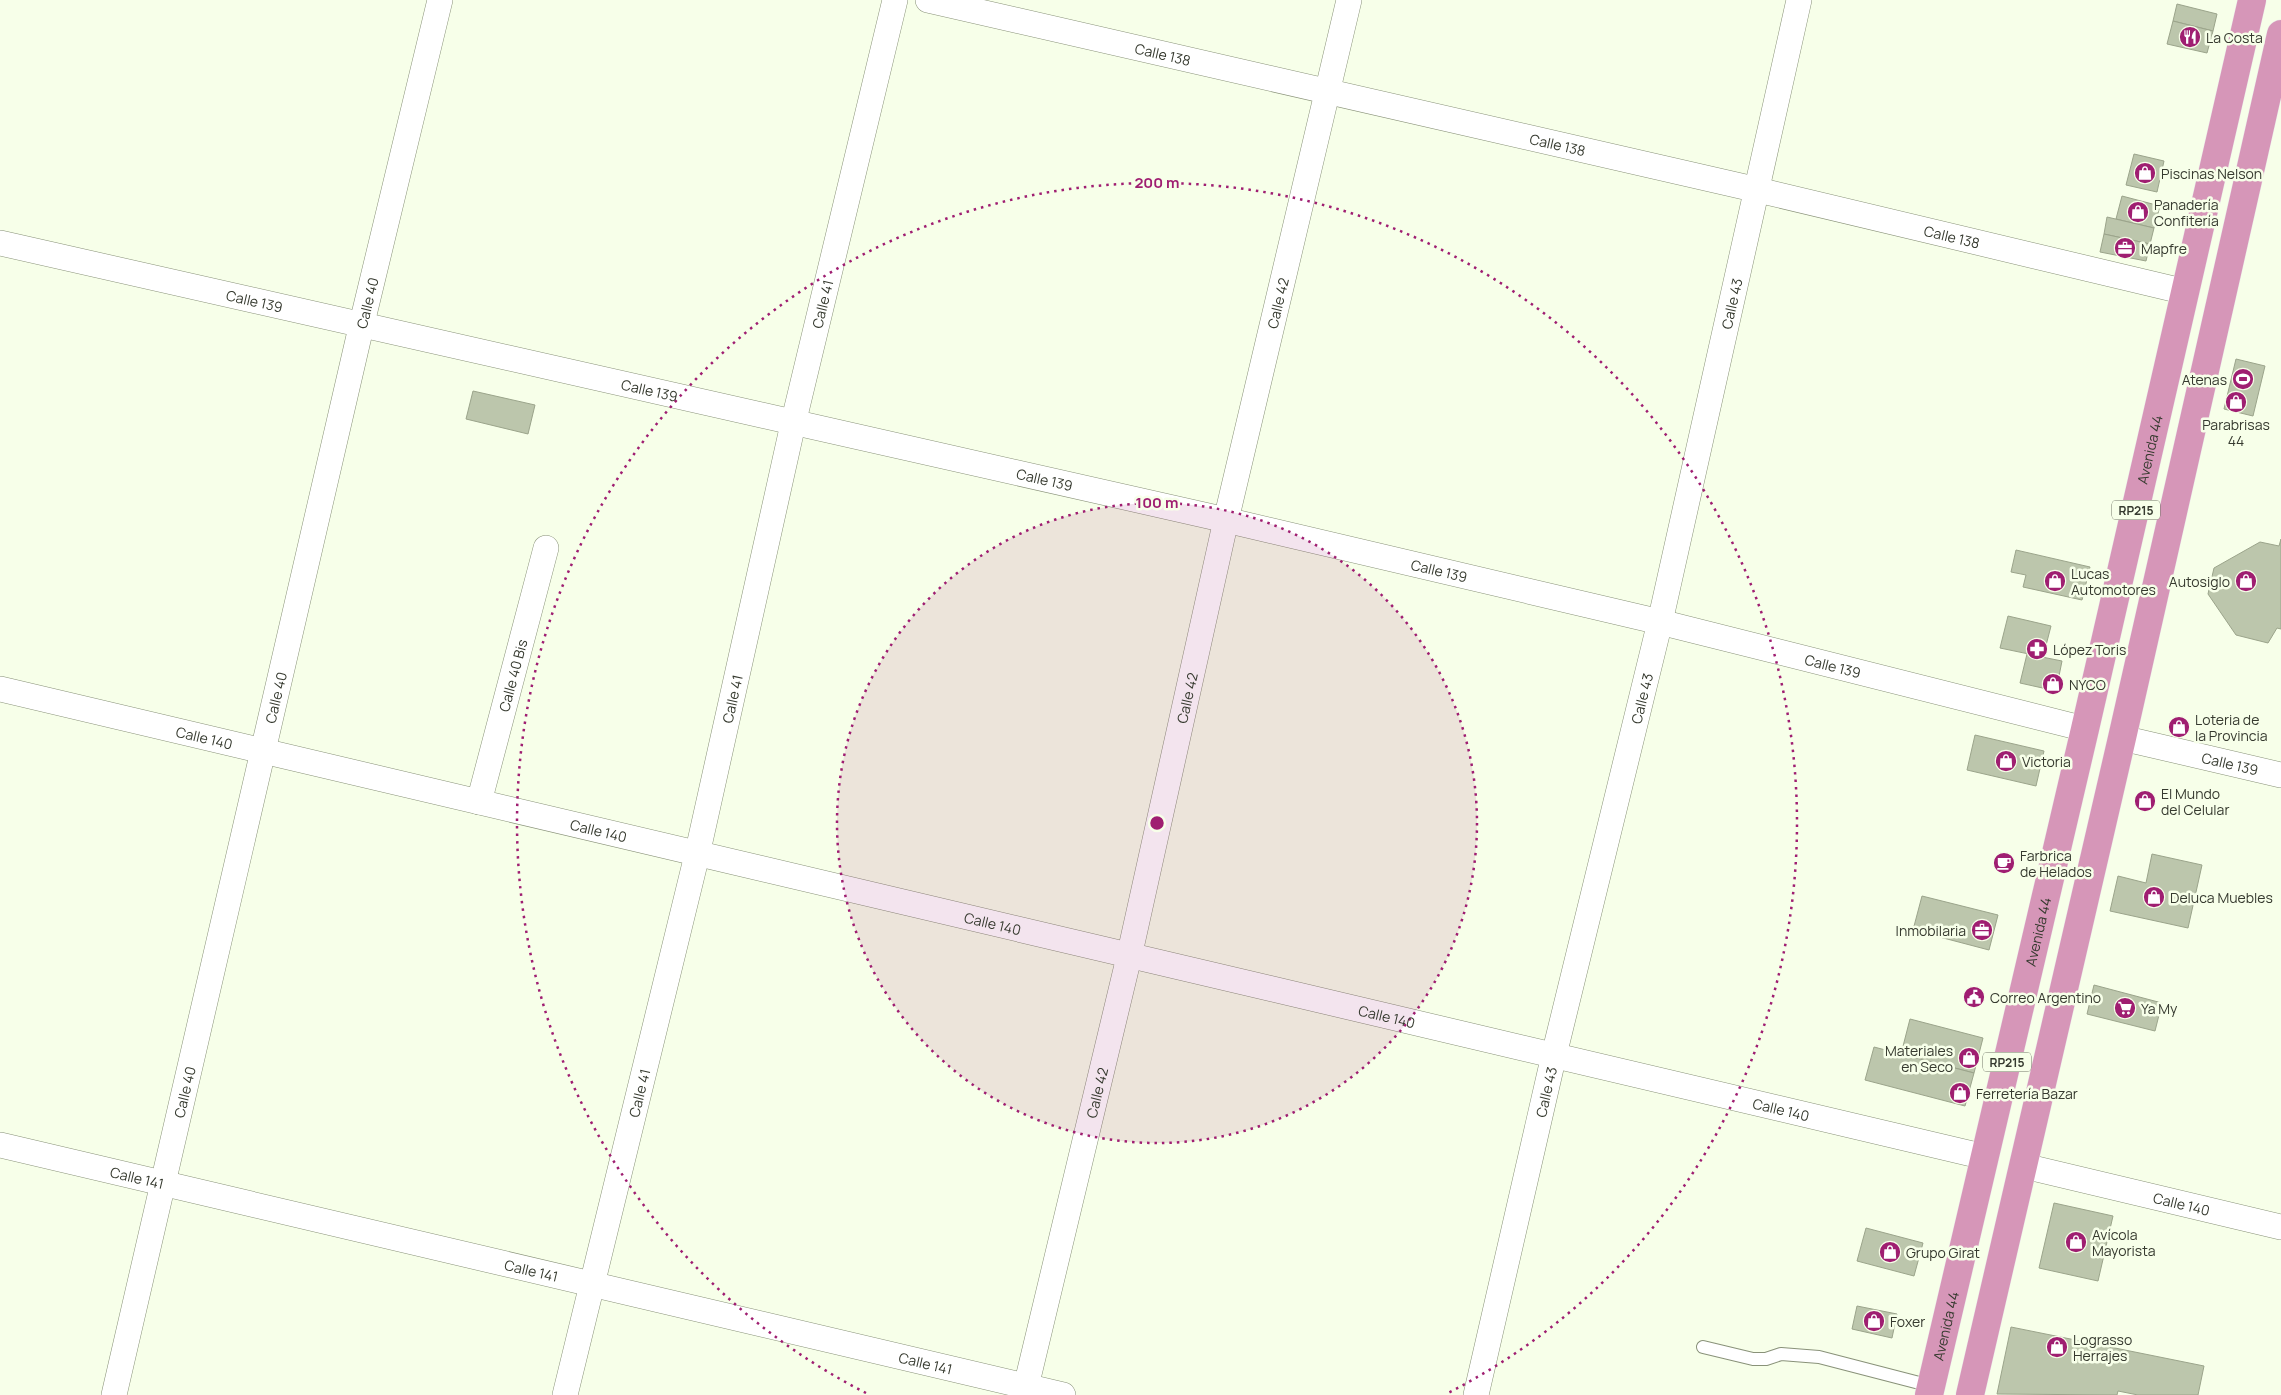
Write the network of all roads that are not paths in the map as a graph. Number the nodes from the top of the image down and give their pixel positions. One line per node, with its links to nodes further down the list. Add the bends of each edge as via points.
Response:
1 (440, 0): 12 (street, Calle 40)
2 (895, 0): 13 (street, Calle 41)
3 (928, 0): 8 (street, Calle 138)
4 (1349, 0): 8 (street, Calle 42)
5 (1799, 0): 9 (street, Calle 43)
6 (2252, 0): 11 (highway, Avenida 44 / RP215)
7 (2281, 34): 19 (highway, RP215)
8 (1327, 93): 9 (street, Calle 138); 14 (street, Calle 42)
9 (1758, 190): 11 (street, Calle 138); 16 (street, Calle 43)
10 (0, 242): 12 (street, Calle 139)
11 (2186, 292): 18 (highway, Avenida 44 / RP215)
12 (362, 324): 13 (street, Calle 139); 20 (street, Calle 40)
13 (793, 424): 14 (street, Calle 139); 23 (street, Calle 41)
14 (1226, 520): 16 (street, Calle 139); 24 (street, Calle 42)
15 (546, 548): 22 (street, Calle 40 Bis)
16 (1660, 622): 18 (street, Calle 139); 25 (street, Calle 43)
17 (0, 689): 20 (street, Calle 140)
18 (2086, 729): 27 (highway, Avenida 44 / RP215)
19 (2122, 738): 21 (street, Calle 139); 28 (highway, RP215)
20 (264, 750): 22 (street, Calle 140); 29 (street, Calle 40)
21 (2281, 775)
22 (479, 802): 23 (street, Calle 140)
23 (697, 855): 24 (street, Calle 140); 31 (street, Calle 41)
24 (1129, 957): 25 (street, Calle 140); 33 (street, Calle 42)
25 (1554, 1055): 27 (street, Calle 140); 38 (street, Calle 43)
26 (0, 1144): 29 (street, Calle 141)
27 (1985, 1157): 34 (highway, Avenida 44 / RP215)
28 (2024, 1166): 30 (street, Calle 140); 39 (highway, RP215)
29 (163, 1183): 31 (street, Calle 141); 35 (street, Calle 40)
30 (2281, 1228)
31 (592, 1283): 33 (street, Calle 141); 36 (street, Calle 41)
32 (1703, 1347): 34 (lane, via 1753,1359 1781,1354 1819,1357)
33 (1025, 1391): 37 (street, Calle 141)
34 (1930, 1391)
35 (114, 1395)
36 (565, 1395)
37 (1063, 1395)
38 (1476, 1395)
39 (1970, 1395)

